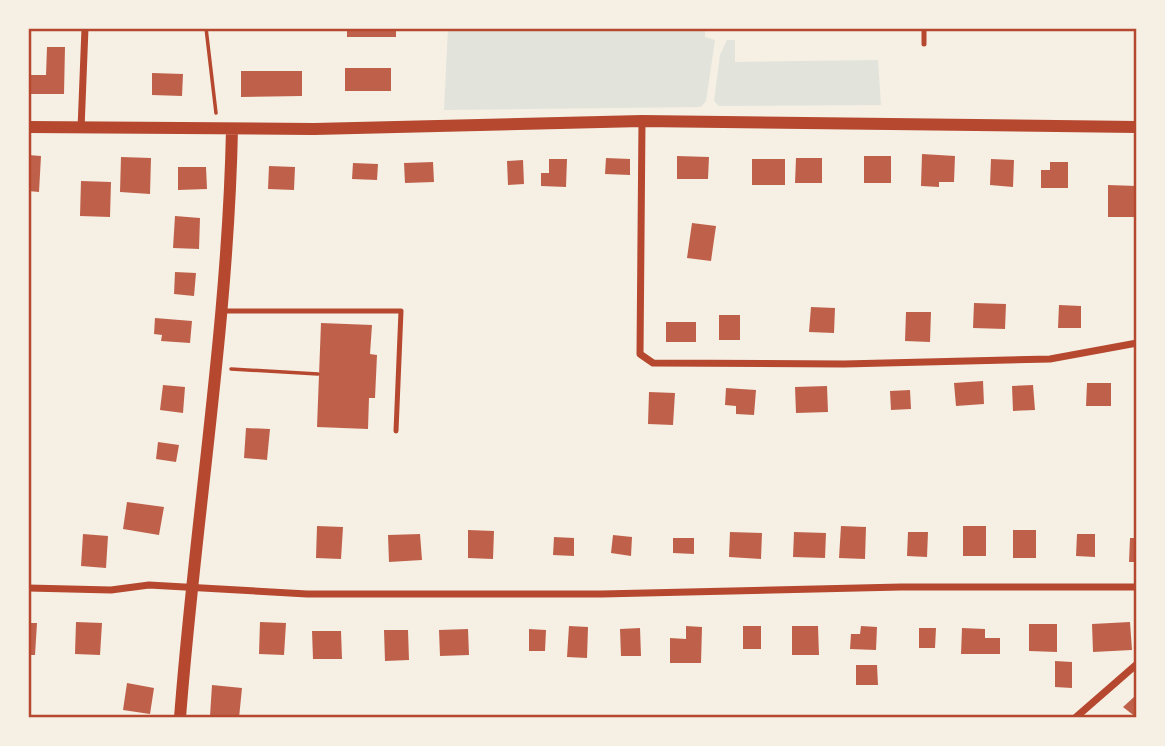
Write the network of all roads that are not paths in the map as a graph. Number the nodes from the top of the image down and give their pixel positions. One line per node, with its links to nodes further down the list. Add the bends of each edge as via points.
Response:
1 (85, 28): 8 (street)
2 (924, 28): 3 (lane)
3 (924, 44)
4 (642, 121): 6 (street); 7 (street); 10 (street, via 640,354 653,363 1050,359)
5 (28, 127): 8 (street)
6 (1137, 127)
7 (226, 129): 8 (street); 9 (street, via 230,227)
8 (81, 130)
9 (223, 311): 11 (lane, via 401,312); 12 (street)
10 (1137, 343)
11 (396, 431)
12 (190, 585): 13 (street, via 307,594); 14 (street, via 149,584 111,590); 16 (street)
13 (1137, 587)
14 (28, 588)
15 (1137, 664): 17 (street)
16 (180, 718)
17 (1075, 718)

